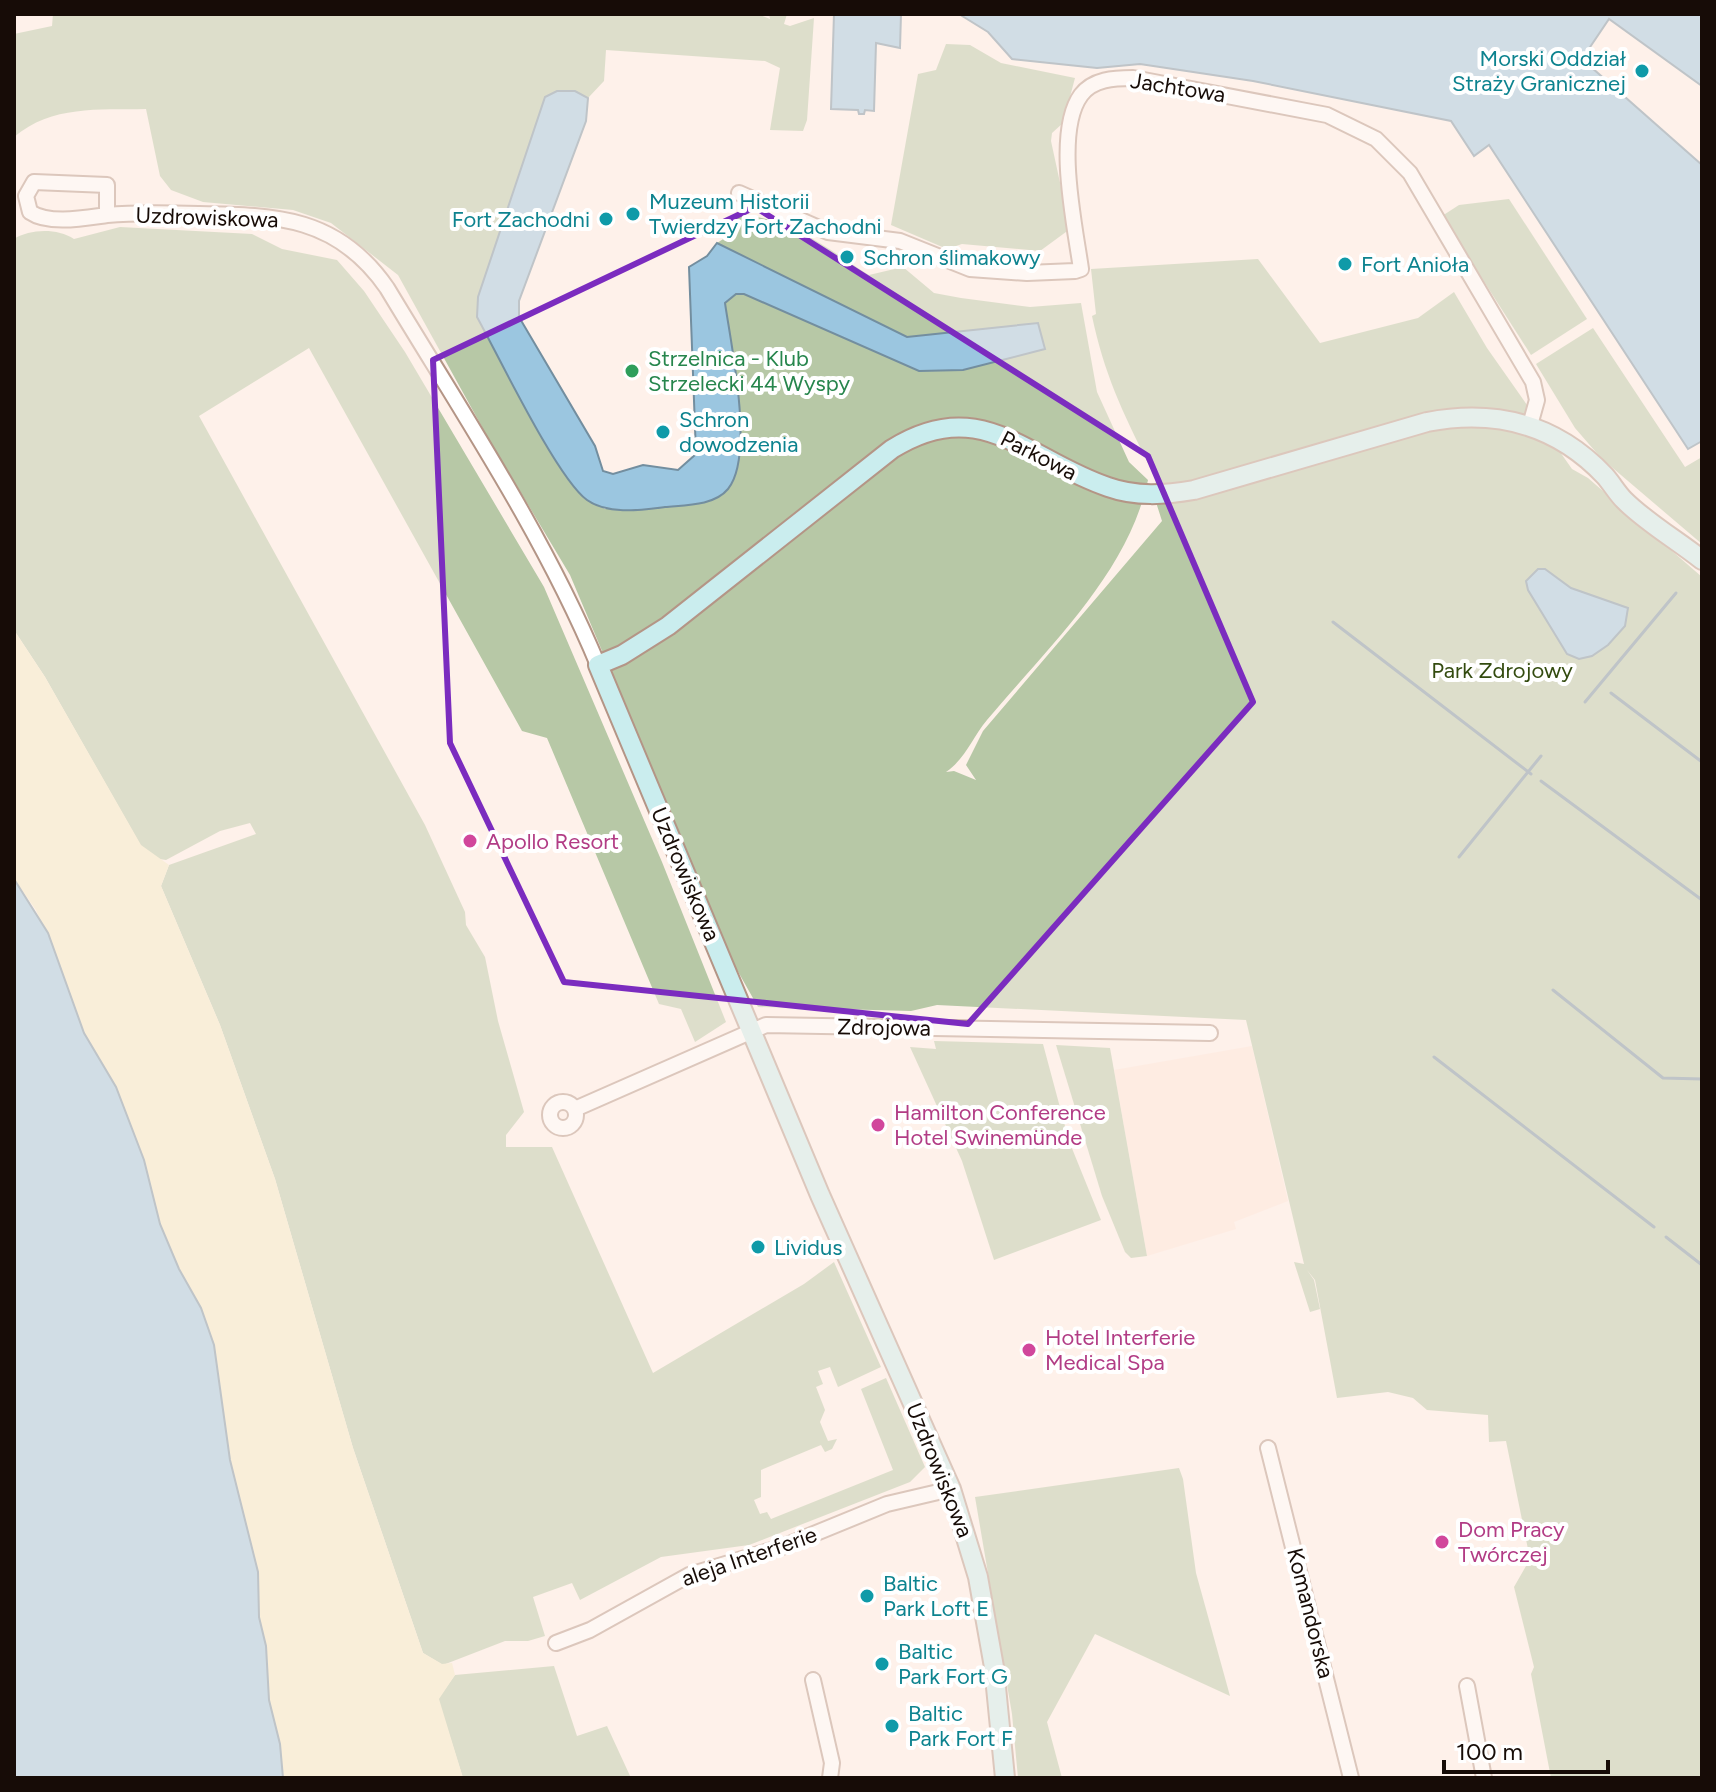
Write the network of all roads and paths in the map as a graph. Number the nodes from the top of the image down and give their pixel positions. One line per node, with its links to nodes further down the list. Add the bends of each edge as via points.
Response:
1 (739, 193): 3 (street, Jachtowa, via 828,232 900,241 970,269 1075,271 1081,269 1068,138 1074,110 1090,87 1133,78 1327,115 1376,139 1410,173 1533,382)
2 (107, 215): 2 (street, Uzdrowiskowa, via 107,185 34,182 26,196 30,212 42,218); 5 (street, Uzdrowiskowa, via 262,214 332,236 366,261 532,531)
3 (1536, 427): 4 (street, via 1576,451 1626,503); 5 (street, Parkowa, via 1490,416 1446,418 1194,490 1157,495 1109,488 996,432 970,427 931,430 892,449 657,634)
4 (1702, 560)
5 (598, 665): 6 (street, Uzdrowiskowa)
6 (752, 1031): 7 (street, Zdrojowa, via 766,1025); 8 (street, Zdrojowa); 10 (street, Uzdrowiskowa)
7 (1210, 1033)
8 (575, 1109)
9 (1268, 1448): 16 (street, Komandorska)
10 (951, 1489): 11 (street, aleja Interferie, via 887,1504 782,1547 689,1575); 15 (street, Uzdrowiskowa, via 978,1577)
11 (556, 1643)
12 (813, 1680): 14 (street, via 832,1763)
13 (1467, 1686): 17 (street)
14 (830, 1778)
15 (1005, 1778)
16 (1351, 1778)
17 (1484, 1778)

